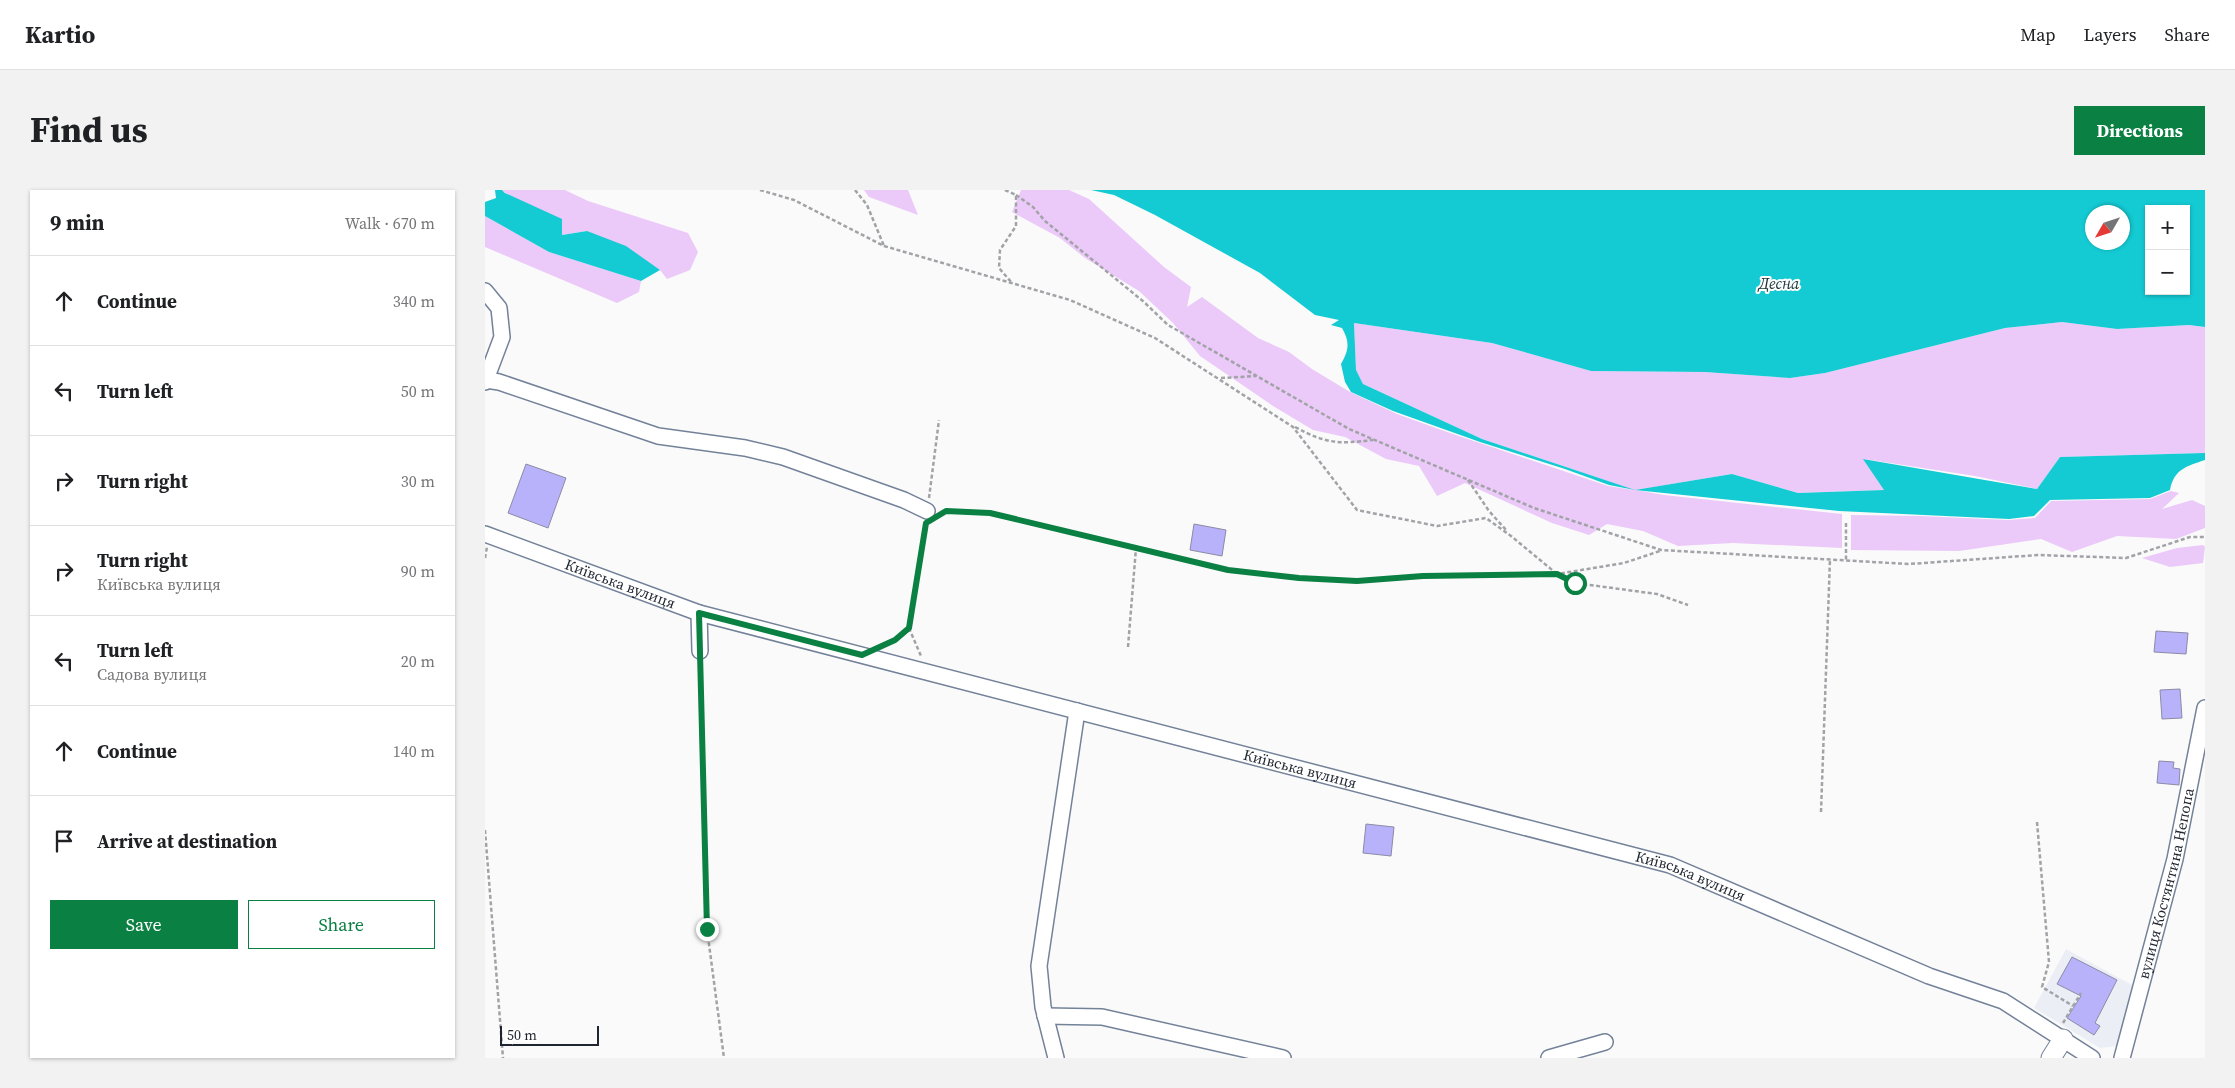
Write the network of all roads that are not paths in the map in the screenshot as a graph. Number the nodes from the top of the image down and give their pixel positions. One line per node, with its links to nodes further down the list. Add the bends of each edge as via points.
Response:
1 (485, 291): 2 (street, via 499,308 503,337)
2 (485, 381): 3 (street, via 499,382 658,436 745,448 783,457 905,500)
3 (927, 517)
4 (485, 534): 5 (street, Київська вулиця)
5 (699, 613): 6 (street); 8 (street, Київська вулиця)
6 (700, 651)
7 (2205, 708): 17 (street, вулиця Костянтина Непопа, via 2175,859)
8 (1077, 711): 9 (street, via 1039,966); 10 (street, Київська вулиця, via 1670,865 1929,976 2003,1001)
9 (1045, 1016): 12 (street); 13 (street, via 1102,1016)
10 (2059, 1037): 15 (street); 16 (street, Київська вулиця)
11 (1605, 1042): 14 (street)
12 (1056, 1058)
13 (1283, 1058)
14 (1549, 1058)
15 (2051, 1058)
16 (2092, 1058)
17 (2122, 1058)

